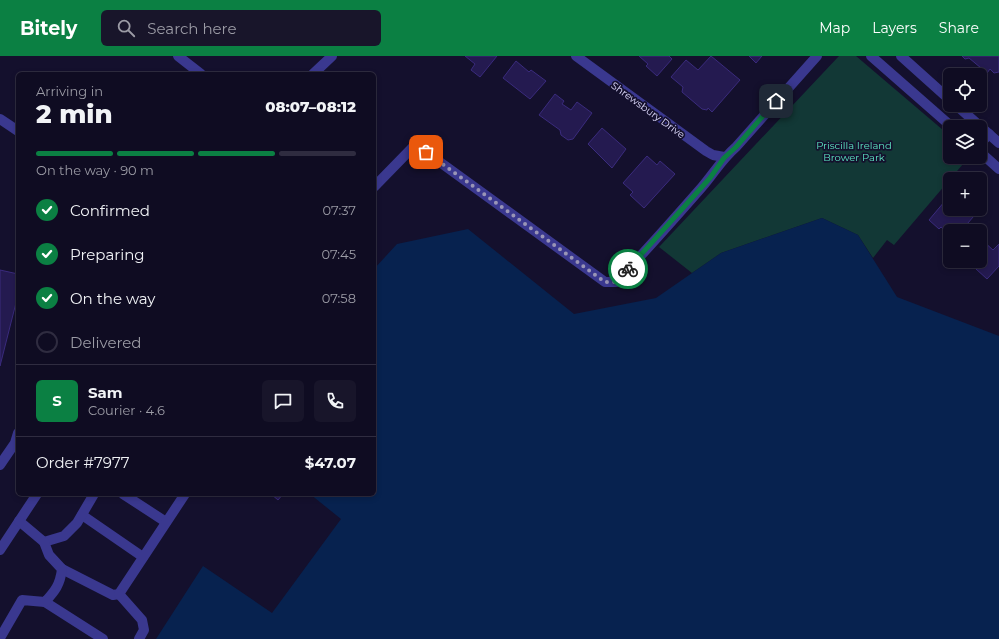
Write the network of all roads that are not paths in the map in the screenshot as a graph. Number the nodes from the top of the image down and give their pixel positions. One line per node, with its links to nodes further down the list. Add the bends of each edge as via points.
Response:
1 (178, 56): 7 (street)
2 (332, 56): 8 (street)
3 (576, 56): 16 (street, Shrewsbury Drive, via 706,151)
4 (817, 56): 16 (street)
5 (872, 56): 11 (street)
6 (900, 56): 9 (street)
7 (198, 72)
8 (315, 72)
9 (943, 94)
10 (964, 112): 14 (street)
11 (944, 120)
12 (2, 124): 13 (street)
13 (16, 130)
14 (989, 134): 15 (street)
15 (999, 143)
16 (724, 158): 19 (street, via 710,178 616,282 605,282 426,152 414,147)
17 (987, 158): 18 (street)
18 (999, 169)
19 (376, 185)
20 (16, 440): 21 (street)
21 (0, 465)
22 (35, 496): 27 (street)
23 (93, 496): 26 (street)
24 (126, 496): 28 (street)
25 (184, 496): 28 (street)
26 (82, 515): 29 (street, via 64,536); 31 (street)
27 (19, 521): 29 (street); 30 (street)
28 (166, 522): 31 (street)
29 (44, 542): 32 (street, via 49,555)
30 (0, 550)
31 (143, 557): 33 (street)
32 (62, 570): 33 (street, via 113,595); 34 (street, via 60,583)
33 (120, 594): 37 (street, via 142,620 144,630)
34 (45, 602): 35 (street, via 22,600); 36 (street)
35 (0, 638)
36 (103, 639)
37 (139, 639)

